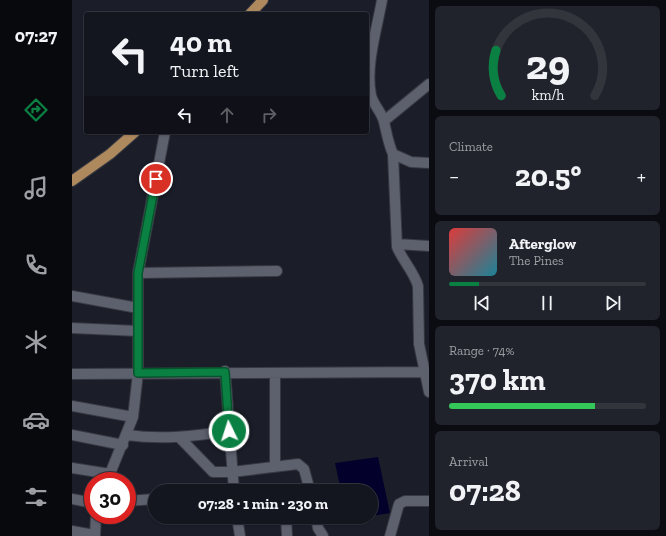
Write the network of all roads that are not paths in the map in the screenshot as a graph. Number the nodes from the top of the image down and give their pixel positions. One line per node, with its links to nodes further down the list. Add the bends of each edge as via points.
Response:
1 (263, 0): 3 (main road)
2 (382, 0): 5 (street, via 369,84 372,101)
3 (252, 12)
4 (429, 84): 5 (street)
5 (384, 121): 8 (street)
6 (133, 134): 10 (main road)
7 (165, 134): 14 (street)
8 (393, 154): 9 (street, via 411,162); 11 (street)
9 (429, 163)
10 (72, 181)
11 (397, 244): 12 (street); 19 (street, via 403,261 416,277)
12 (429, 246)
13 (277, 271): 14 (street)
14 (138, 273): 16 (street)
15 (72, 296): 16 (street)
16 (138, 308): 18 (street)
17 (72, 328): 18 (street)
18 (138, 331): 22 (street)
19 (424, 344): 21 (street)
20 (225, 372): 22 (street); 23 (street); 28 (street)
21 (425, 372): 23 (street); 25 (street)
22 (138, 373): 24 (street); 27 (street)
23 (275, 373): 32 (street)
24 (72, 374)
25 (429, 392)
26 (72, 406): 27 (street)
27 (133, 417): 31 (street)
28 (229, 431): 30 (street); 36 (street)
29 (72, 435): 31 (street)
30 (180, 438): 31 (street); 36 (street, via 210,470 217,473)
31 (125, 440): 35 (street)
32 (275, 466): 36 (street); 38 (street, via 294,463 301,466)
33 (72, 468): 34 (street)
34 (88, 472)
35 (111, 472)
36 (232, 472): 37 (street)
37 (233, 484)
38 (307, 484)
39 (72, 499): 42 (street)
40 (136, 500): 41 (street)
41 (148, 500)
42 (84, 501)
43 (429, 501): 53 (street, via 405,501 399,504)
44 (95, 524): 49 (street)
45 (238, 524): 50 (street)
46 (286, 524): 51 (street)
47 (317, 524): 52 (street)
48 (72, 531): 49 (street)
49 (94, 536)
50 (240, 536)
51 (287, 536)
52 (323, 536)
53 (390, 536)

